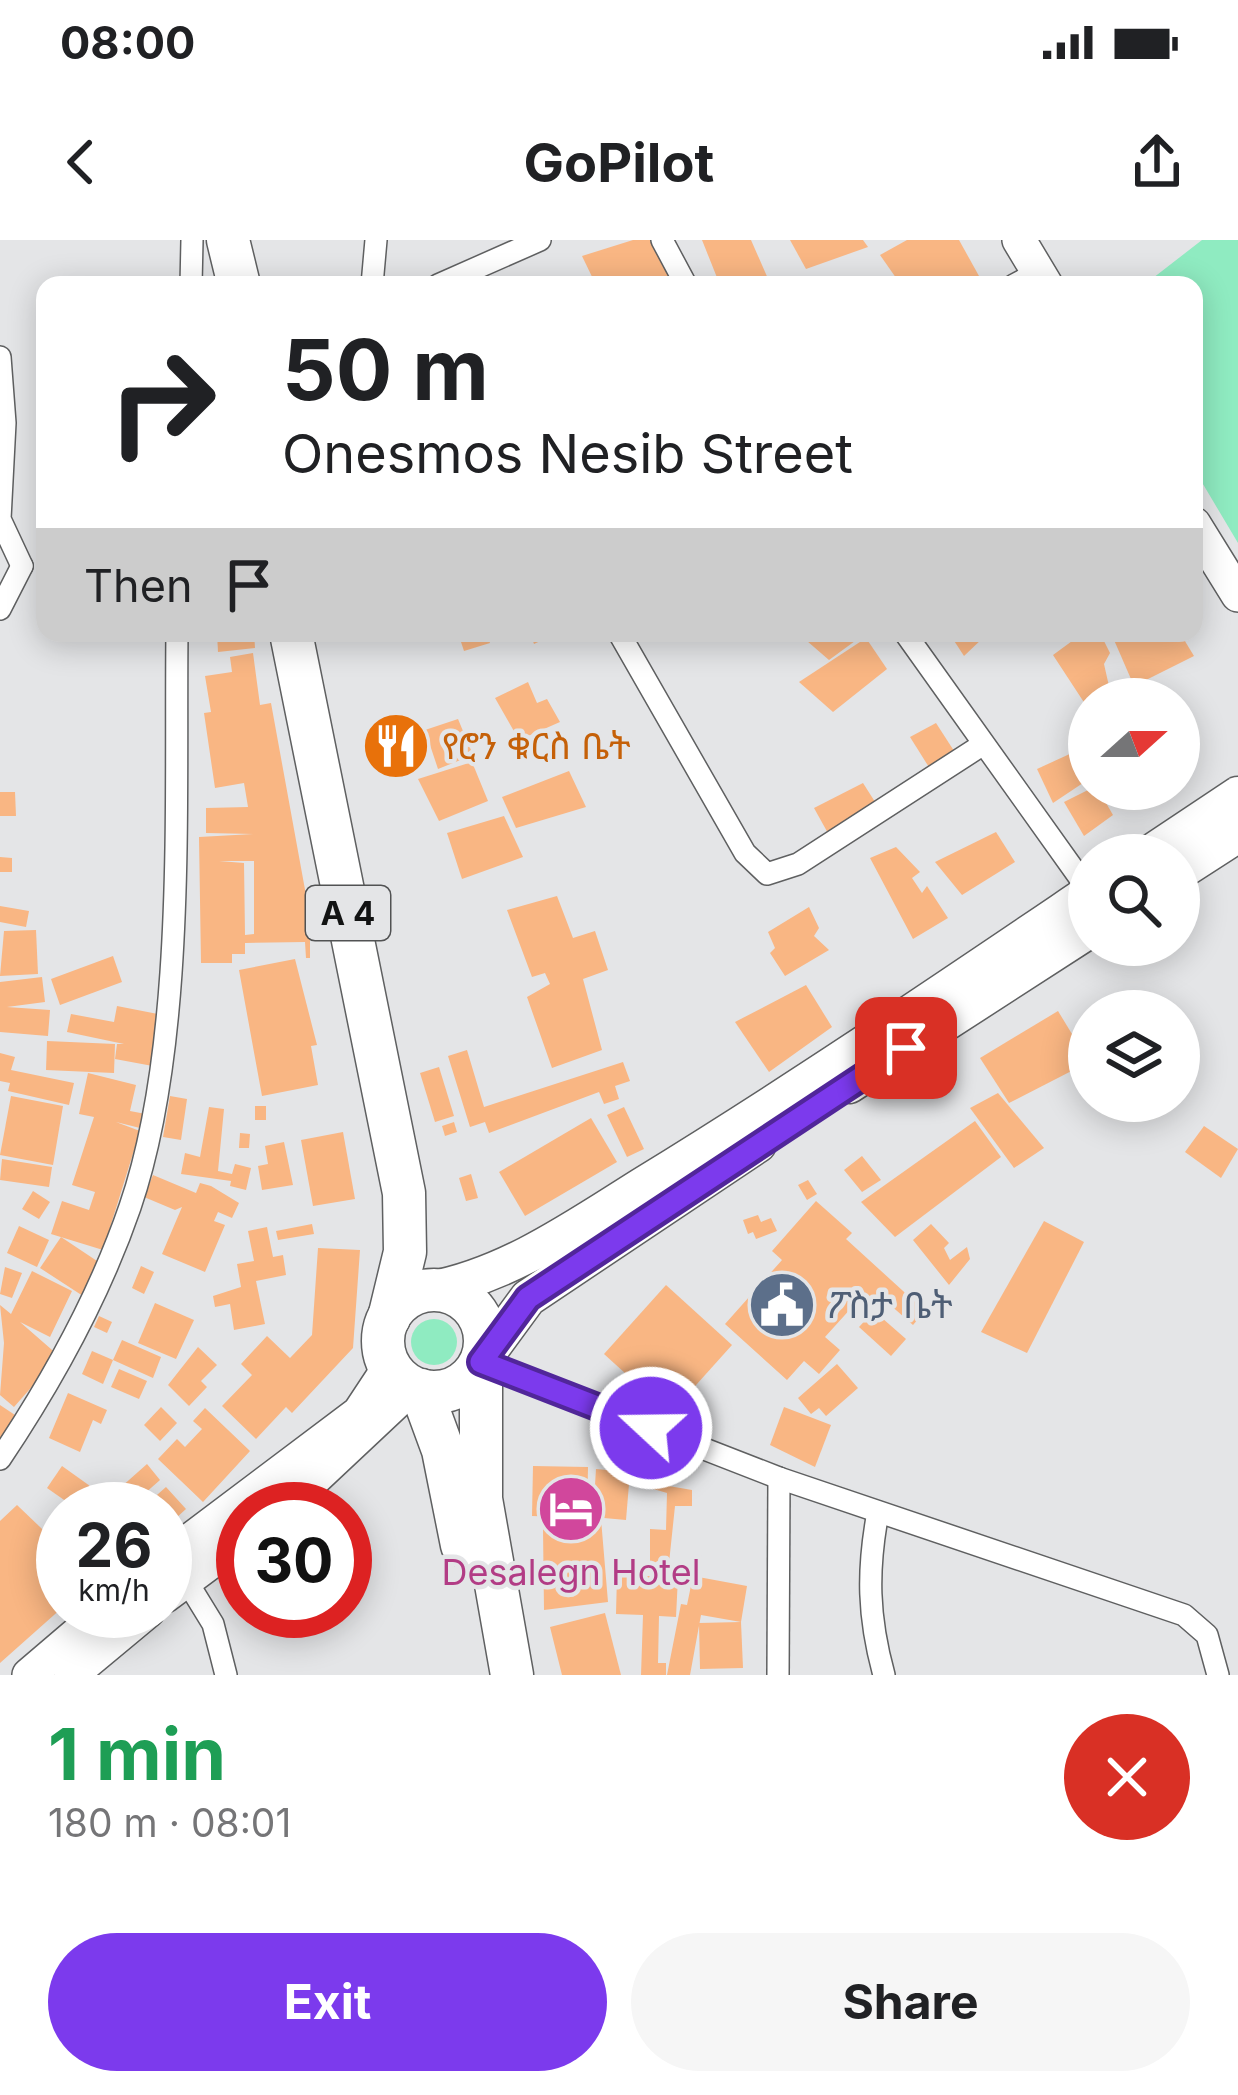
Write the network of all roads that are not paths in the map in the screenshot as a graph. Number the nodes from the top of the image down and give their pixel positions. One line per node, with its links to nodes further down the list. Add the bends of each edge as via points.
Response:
1 (192, 240): 7 (street)
2 (228, 240): 8 (highway)
3 (376, 240): 9 (street)
4 (540, 240): 10 (street)
5 (662, 240): 11 (street)
6 (1019, 240): 12 (street)
7 (190, 276)
8 (237, 276)
9 (373, 276)
10 (458, 276)
11 (681, 276)
12 (1031, 276)
13 (0, 357): 14 (street)
14 (0, 519): 16 (street)
15 (1203, 539): 17 (street)
16 (34, 567): 18 (street)
17 (1238, 595)
18 (0, 609)
19 (177, 642): 38 (street, via 168,977 136,1183 73,1339)
20 (293, 642): 32 (highway, A 4)
21 (624, 642): 23 (street, via 745,853 767,874 798,864)
22 (911, 642): 23 (street)
23 (982, 745): 28 (street)
24 (1238, 795): 25 (main road)
25 (1180, 834)
26 (1238, 834): 27 (main road)
27 (1200, 858)
28 (1068, 863)
29 (1068, 907): 31 (main road)
30 (1068, 943): 31 (main road)
31 (760, 1130): 33 (main road)
32 (404, 1192): 34 (highway, A 4); 35 (highway, A 4, via 406,1252)
33 (649, 1199): 34 (main road); 36 (main road, via 528,1298)
34 (453, 1295): 35 (highway, via 412,1295); 36 (highway, via 484,1334)
35 (388, 1318): 37 (highway, via 384,1334)
36 (481, 1362): 37 (highway, via 457,1387); 39 (street); 50 (highway, via 481,1499)
37 (408, 1381): 40 (street); 42 (street, via 358,1413); 49 (highway, via 443,1450)
38 (0, 1459)
39 (779, 1478): 41 (street); 51 (street)
40 (309, 1482)
41 (878, 1512): 52 (street, via 869,1622); 53 (street, via 1184,1615 1207,1635)
42 (192, 1561)
43 (192, 1601): 48 (street, via 213,1624)
44 (72, 1638): 46 (street)
45 (116, 1638): 47 (street)
46 (29, 1675)
47 (71, 1675)
48 (226, 1675)
49 (488, 1675)
50 (512, 1675)
51 (778, 1675)
52 (884, 1675)
53 (1218, 1675)

